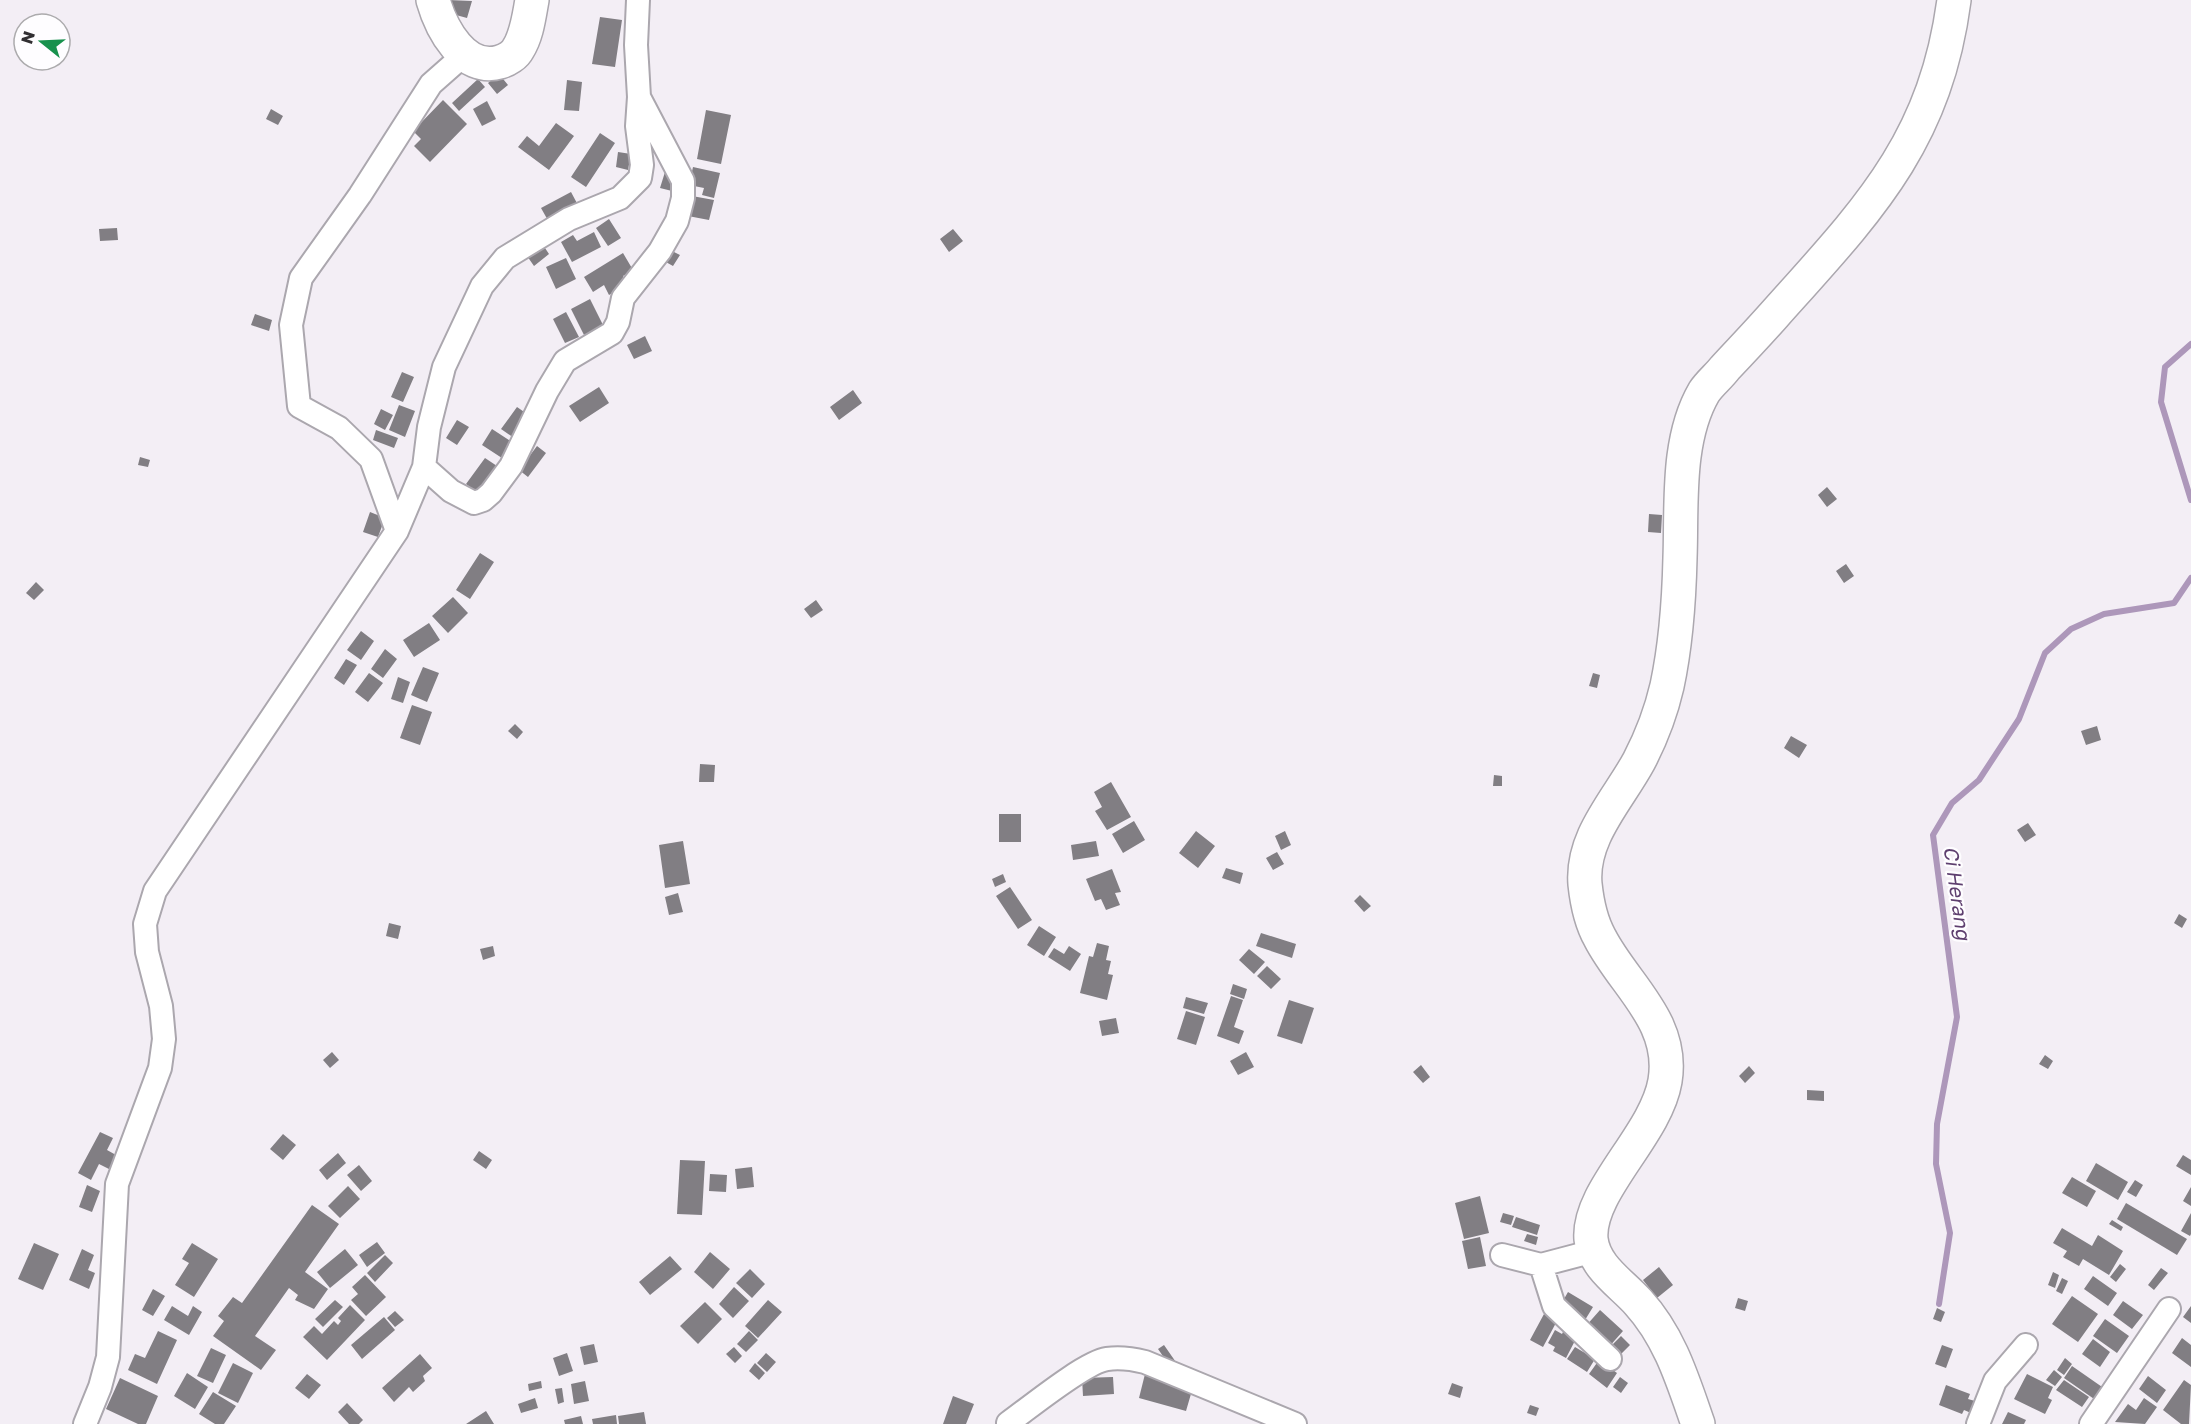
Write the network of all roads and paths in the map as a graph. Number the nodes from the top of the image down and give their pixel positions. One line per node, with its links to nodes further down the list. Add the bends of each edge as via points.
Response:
1 (433, 0): 5 (main road, via 445,31)
2 (532, 0): 5 (main road, via 527,29 518,50 507,60 490,65)
3 (638, 0): 6 (street)
4 (1954, 0): 9 (main road, via 1936,86 1912,143 1843,238 1704,392 1692,426 1683,460 1676,631 1666,688 1654,730 1586,856 1588,906 1600,939 1649,1007 1667,1059 1658,1106 1602,1197 1594,1218)
5 (465, 54): 8 (street, via 431,84 301,278 291,325 299,406 339,428 371,459)
6 (639, 97): 7 (street, via 637,126 642,165 635,185 620,198 528,242 505,258 482,286 444,366); 7 (street, via 683,181 677,221 660,251 623,298 612,333 565,361 560,368 512,466 483,500 474,503)
7 (424, 467): 8 (street)
8 (397, 531): 16 (street, via 155,891 147,913 147,952 160,1006 163,1052 117,1184 108,1357)
9 (1594, 1251): 11 (street); 18 (main road, via 1603,1268 1641,1305 1670,1347)
10 (1502, 1255): 11 (street)
11 (1541, 1265): 14 (street, via 1554,1306)
12 (2169, 1309): 20 (street)
13 (2026, 1345): 19 (street, via 1995,1381)
14 (1610, 1359)
15 (1008, 1423): 17 (street, via 1090,1366 1106,1359 1128,1358)
16 (85, 1424)
17 (1296, 1424)
18 (1698, 1424)
19 (1978, 1424)
20 (2091, 1424)

